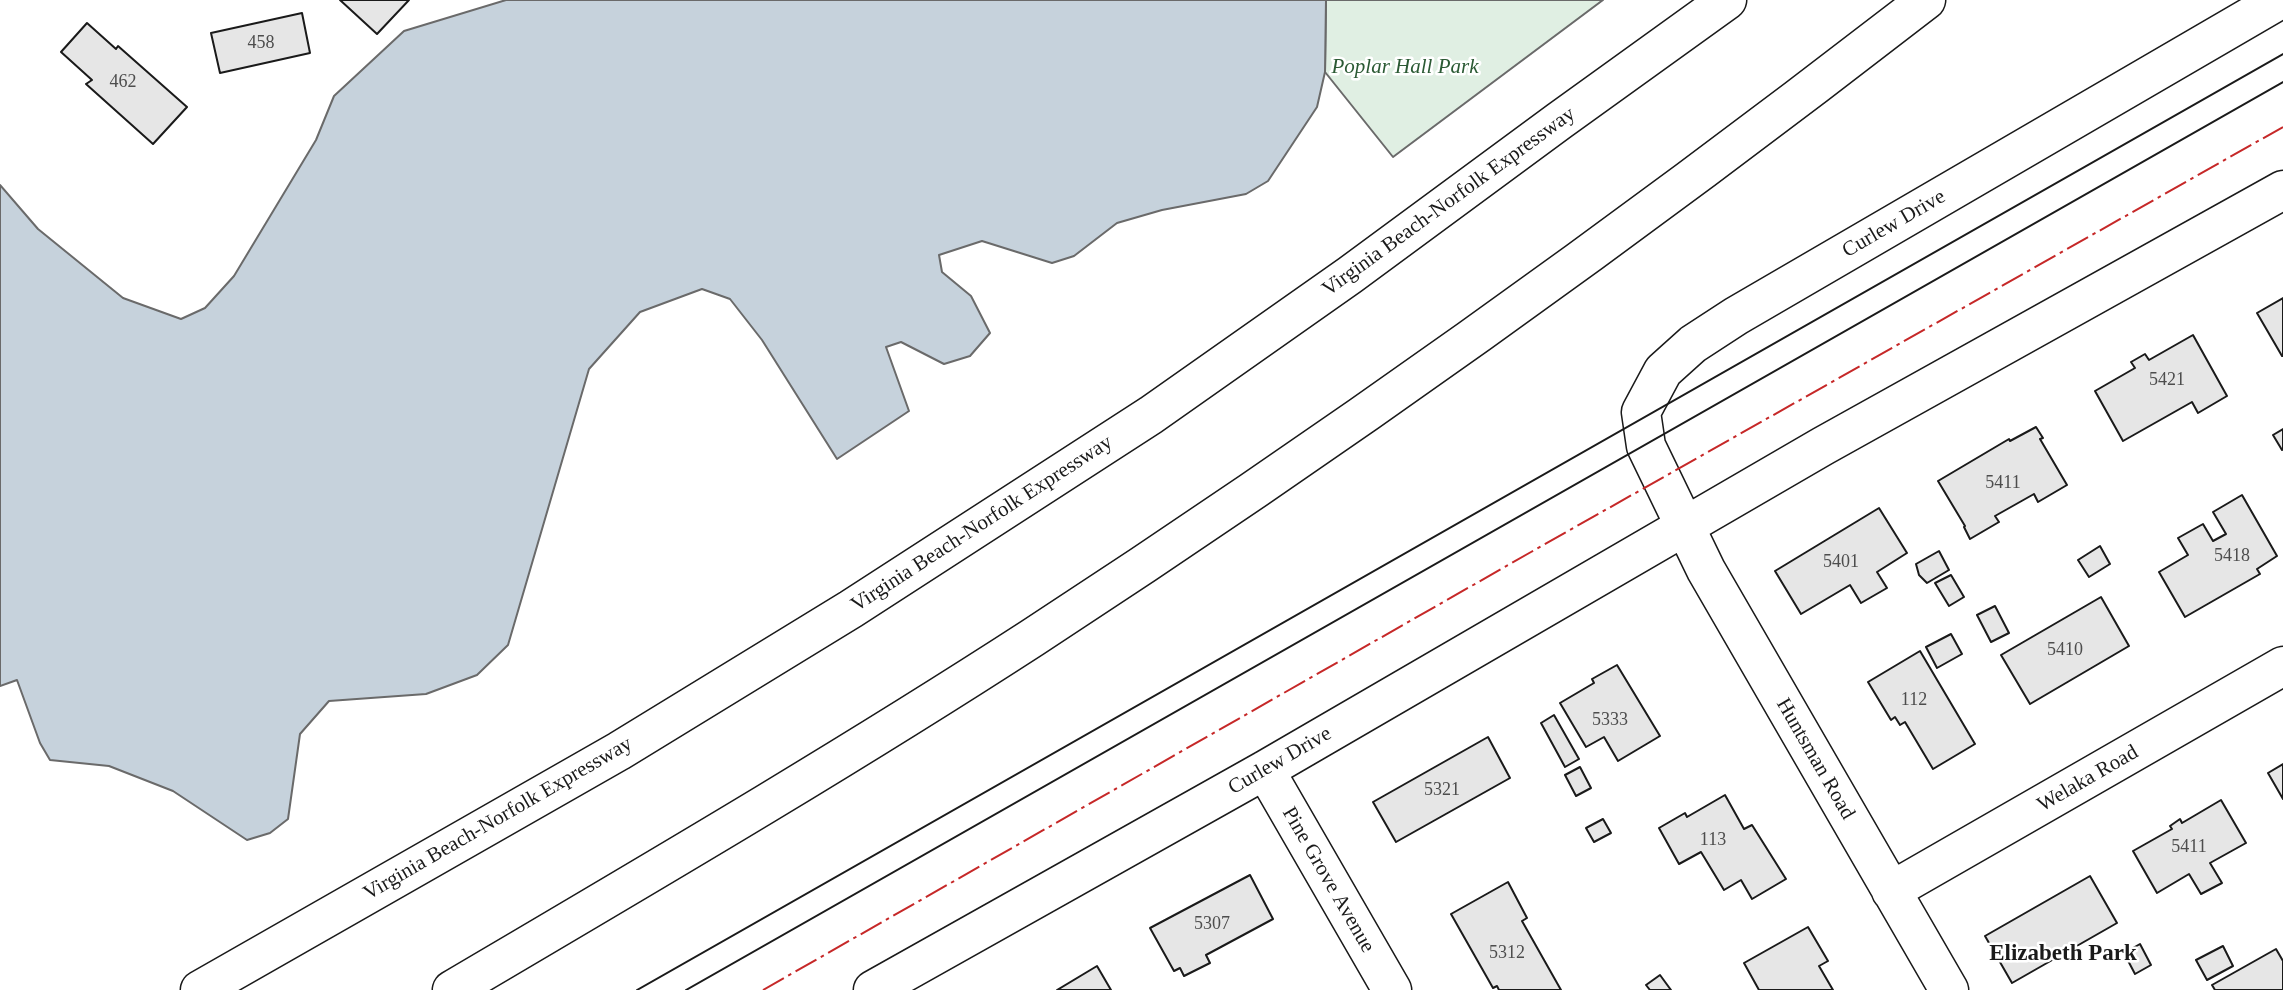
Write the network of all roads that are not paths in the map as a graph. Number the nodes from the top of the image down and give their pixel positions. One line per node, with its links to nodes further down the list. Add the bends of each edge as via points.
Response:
1 (1703, 0): 5 (main road)
2 (1727, 0): 5 (main road, Virginia Beach-Norfolk Expressway)
3 (1926, 0): 13 (main road, via 1609,240 1239,500 762,808)
4 (2279, 0): 7 (main road, Curlew Drive, via 1693,344 1663,371 1641,420 1646,446)
5 (1559, 121): 12 (main road, Virginia Beach-Norfolk Expressway, via 1151,415 862,602 619,751)
6 (2283, 190): 7 (main road, Curlew Drive)
7 (1685, 528): 9 (main road, Curlew Drive); 10 (main road, Huntsman Road)
8 (2283, 666): 10 (main road, Welaka Road)
9 (1265, 770): 11 (main road, Curlew Drive); 14 (main road, Pine Grove Avenue)
10 (1891, 891): 15 (main road, Huntsman Road)
11 (879, 988)
12 (200, 990)
13 (452, 990)
14 (1392, 990)
15 (1949, 990)

